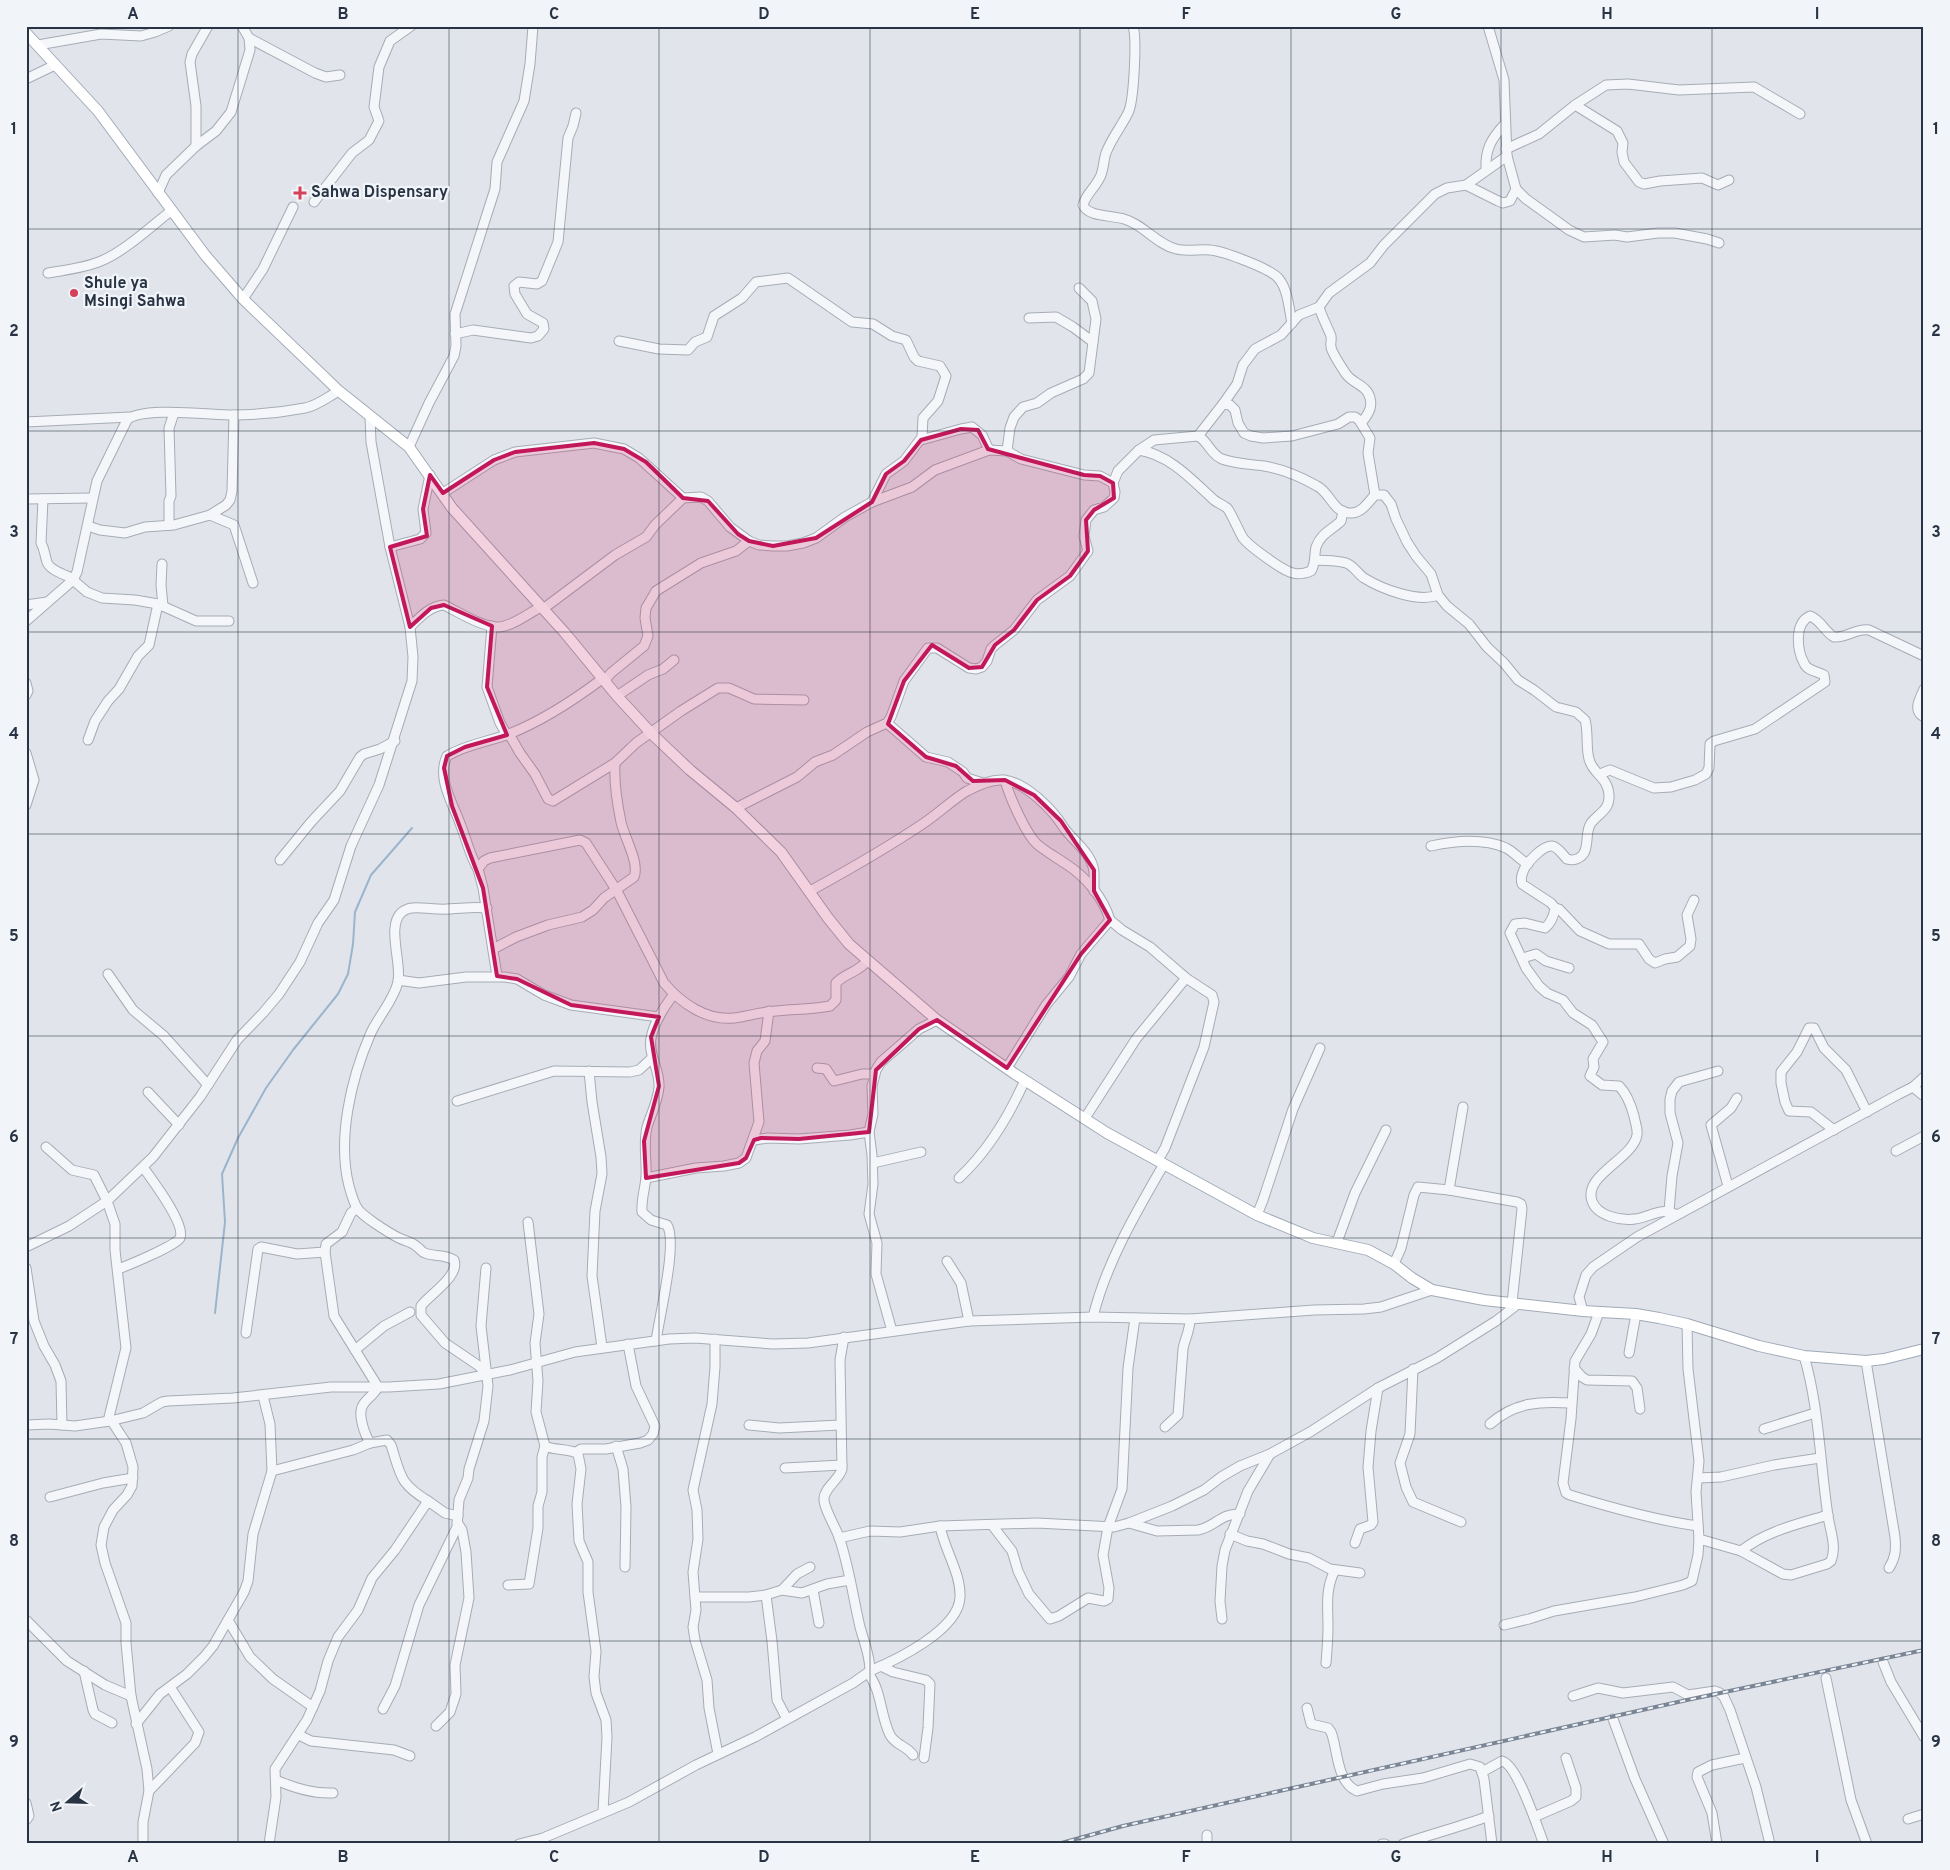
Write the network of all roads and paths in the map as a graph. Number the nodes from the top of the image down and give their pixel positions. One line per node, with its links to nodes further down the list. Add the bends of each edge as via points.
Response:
1 (169, 26): 10 (street, via 141,36 102,34)
2 (208, 26): 18 (street, via 190,62 196,106)
3 (242, 26): 9 (street)
4 (411, 26): 25 (street, via 387,45 379,67 374,104 378,121 369,140 352,153)
5 (533, 26): 35 (street, via 524,101 500,153 495,189 455,314)
6 (1132, 26): 34 (street, via 1135,67 1129,112 1106,153 1099,179 1086,196 1085,210 1132,222 1175,249 1230,254 1275,274 1282,283)
7 (1488, 26): 17 (street, via 1504,80)
8 (26, 33): 10 (main road)
9 (249, 38): 12 (street, via 315,73 326,77); 18 (street, via 249,55 231,112 216,131)
10 (38, 45): 11 (main road)
11 (55, 65): 13 (street); 24 (main road, via 98,110)
12 (340, 74)
13 (26, 79)
14 (1575, 104): 16 (street, via 1606,85 1628,84 1679,90 1754,87); 19 (street, via 1539,134); 21 (street, via 1617,131 1623,143 1624,162 1639,182 1702,178 1718,184)
15 (576, 113): 35 (street, via 568,138 556,247 542,281 537,284 519,282 514,286 514,294 527,314 543,323 544,329 531,338 473,330)
16 (1800, 114)
17 (1504, 125): 19 (street); 20 (street, via 1485,156)
18 (196, 146): 24 (street, via 166,175)
19 (1507, 152): 20 (street); 23 (street)
20 (1486, 169): 22 (street)
21 (1729, 180)
22 (1466, 185): 23 (street, via 1503,203 1510,201); 32 (street, via 1435,194 1370,263 1329,293)
23 (1516, 189): 28 (street, via 1569,230 1584,237 1675,233)
24 (158, 193): 27 (main road)
25 (314, 202)
26 (293, 207): 31 (street, via 263,269)
27 (171, 211): 29 (street, via 102,260); 31 (main road)
28 (1720, 243)
29 (48, 273)
30 (1079, 288): 37 (street, via 1088,295 1094,309)
31 (243, 299): 38 (main road)
32 (1319, 307): 34 (street, via 1299,315); 45 (street, via 1330,333 1334,354 1348,377 1365,388 1370,396 1370,408)
33 (1029, 318): 37 (street, via 1056,317)
34 (1292, 323): 39 (street, via 1282,335 1250,355 1237,384)
35 (455, 334): 48 (street, via 456,346 451,362)
36 (619, 341): 47 (street, via 659,349 688,350 695,342 707,337 714,316 742,298 756,282 788,278 852,322 873,324 892,336 906,340 918,361 944,370 946,376 940,396 923,418)
37 (1093, 342): 51 (street, via 1087,376 1037,403 1022,407 1010,428)
38 (339, 391): 41 (street, via 307,408); 43 (main road)
39 (1223, 404): 45 (street, via 1233,407 1240,429 1251,436 1292,436 1338,424 1352,416); 46 (street)
40 (174, 413): 41 (street); 42 (street, via 139,413); 64 (street, via 169,428)
41 (234, 415): 62 (street, via 232,492 226,505)
42 (130, 417): 44 (street); 56 (street, via 97,481)
43 (370, 418): 48 (main road); 66 (street, via 371,442)
44 (26, 422)
45 (1361, 423): 55 (street, via 1370,438 1368,453)
46 (1198, 436): 50 (street, via 1154,440); 61 (street, via 1220,459 1282,471 1319,487)
47 (921, 440): 49 (street, via 972,428 982,435); 60 (street, via 904,460 886,474)
48 (409, 447): 52 (main road)
49 (989, 450): 51 (street); 60 (street, via 935,470 912,486)
50 (1139, 450): 53 (street, via 1118,471); 67 (street, via 1155,453 1177,467 1216,502 1228,508 1245,540 1280,567 1292,573 1307,572 1311,571)
51 (1007, 451): 53 (street, via 1021,459 1100,476)
52 (430, 475): 54 (main road); 66 (street, via 423,509 426,533 420,540)
53 (1113, 483): 89 (street, via 1114,498 1104,507 1094,510 1086,520 1084,536 1088,552 1070,576 1037,600 1014,630 991,649 982,667 969,668 937,648 928,648 904,681)
54 (442, 494): 57 (street, via 494,460 515,452 594,443 624,449 646,462); 75 (main road)
55 (1375, 494): 61 (street, via 1361,510); 71 (street, via 1388,498 1407,542 1432,574)
56 (92, 498): 59 (street); 63 (street)
57 (683, 498): 65 (street, via 700,497 708,501 730,527); 75 (street, via 646,537 615,555)
58 (26, 499): 59 (street)
59 (43, 499): 69 (street, via 41,543 47,563)
60 (872, 502): 65 (street, via 803,543 773,546)
61 (1343, 511): 67 (street, via 1341,521 1321,538)
62 (210, 514): 64 (street); 70 (street, via 234,525)
63 (88, 526): 64 (street, via 125,533 145,527); 69 (street)
64 (169, 526)
65 (749, 541): 82 (street, via 736,551 701,563 656,591 646,608 648,636 644,646)
66 (390, 547): 78 (street)
67 (1315, 560): 71 (street, via 1347,563 1362,577 1388,590 1422,598)
68 (162, 564): 74 (street)
69 (74, 580): 72 (street); 74 (street, via 87,592 102,598)
70 (253, 582)
71 (1438, 595): 96 (street, via 1469,624 1518,680 1556,707 1583,716 1589,760)
72 (47, 602): 73 (street); 76 (street)
73 (26, 605)
74 (160, 605): 77 (street, via 196,621); 92 (street, via 149,645 138,656 95,721)
75 (542, 608): 79 (street, via 506,625); 82 (main road)
76 (26, 621)
77 (229, 621)
78 (410, 626): 79 (street, via 431,608 444,605); 93 (street, via 412,681)
79 (492, 626): 90 (street, via 487,687 500,723)
80 (1924, 656): 96 (street, via 1869,630 1834,637 1819,620 1810,616 1800,626 1799,644 1804,663 1809,669 1824,675 1825,682 1755,729 1710,744 1706,774 1664,789 1610,770)
81 (674, 660): 86 (street)
82 (603, 680): 86 (main road); 90 (street)
83 (26, 683): 85 (street)
84 (1924, 689): 88 (street, via 1917,709 1918,714)
85 (26, 695)
86 (617, 696): 91 (main road)
87 (804, 700): 91 (street, via 754,699 729,688 718,688)
88 (1924, 717)
89 (887, 723): 98 (street, via 926,757 948,762 966,778); 100 (street)
90 (508, 734): 95 (street, via 550,801); 104 (street, via 464,746 447,756 444,762 448,795)
91 (652, 734): 95 (street, via 636,743); 100 (main road)
92 (88, 740)
93 (395, 740): 102 (street, via 360,757 331,803); 133 (street, via 372,802 351,846 334,900 279,994 237,1040)
94 (26, 752): 99 (street, via 34,780)
95 (615, 763): 106 (street, via 620,821 637,872)
96 (1600, 774): 103 (street, via 1607,785 1609,804 1588,828 1584,852 1579,858 1570,860 1549,846 1541,849)
97 (1005, 780): 98 (street); 105 (street, via 1030,837 1080,875); 105 (street, via 1034,795 1061,821 1090,860 1094,870)
98 (983, 783): 107 (street, via 882,851)
99 (26, 805)
100 (736, 808): 107 (main road, via 781,852)
101 (1431, 846): 103 (street, via 1489,843 1506,848)
102 (280, 860)
103 (1528, 864): 110 (street, via 1522,873 1522,884)
104 (478, 869): 106 (street, via 490,858 580,840 586,843); 109 (street)
105 (1094, 890): 111 (street)
106 (617, 891): 112 (street, via 582,917 548,925); 120 (street, via 656,969)
107 (810, 891): 113 (main road, via 849,944)
108 (1694, 900): 110 (street, via 1687,914 1690,946 1677,958 1655,963 1649,960 1639,944 1609,944 1580,930)
109 (487, 908): 112 (street); 119 (street, via 439,910 414,907 402,912 395,929)
110 (1555, 908): 114 (street, via 1545,928 1522,923 1511,930)
111 (1110, 920): 118 (street, via 1150,947); 127 (street, via 1081,954)
112 (493, 949): 117 (street)
113 (867, 960): 121 (street, via 857,971 840,978 836,983 836,1000 830,1006); 123 (main road)
114 (1523, 960): 115 (street, via 1536,954 1546,961); 160 (street, via 1539,986 1563,1000 1573,1013 1594,1026 1603,1042 1593,1058 1590,1076 1602,1085 1619,1086 1631,1106 1638,1128 1629,1151 1595,1181 1592,1202 1605,1214 1623,1219)
115 (1569, 968)
116 (108, 974): 133 (street, via 133,1010 164,1036)
117 (497, 976): 119 (street, via 419,983); 122 (street, via 517,979 544,995 571,1005)
118 (1186, 978): 141 (street, via 1136,1039); 151 (street, via 1212,995 1213,1010 1204,1047)
119 (398, 980): 159 (street, via 389,1004 370,1034 352,1090 345,1134 345,1166)
120 (674, 994): 121 (street, via 695,1010 712,1017 731,1019); 122 (street)
121 (769, 1012): 147 (street, via 765,1041 755,1059 759,1122)
122 (659, 1017): 125 (street, via 651,1038)
123 (937, 1020): 127 (main road); 130 (street, via 919,1029 881,1062)
124 (1320, 1048): 161 (street, via 1293,1109)
125 (652, 1058): 128 (street, via 639,1070 630,1072); 154 (street, via 659,1086 644,1141)
126 (818, 1068): 130 (street, via 826,1068 834,1081)
127 (1007, 1068): 132 (main road)
128 (589, 1071): 138 (street, via 554,1071); 188 (street, via 602,1174 592,1276)
129 (1718, 1071): 160 (street, via 1679,1082 1670,1099 1670,1113 1678,1142 1672,1176)
130 (875, 1074): 145 (street)
131 (1924, 1077): 134 (street)
132 (1026, 1080): 141 (main road); 155 (street, via 1011,1110 974,1164)
133 (208, 1085): 142 (street)
134 (1912, 1087): 136 (street); 140 (street)
135 (148, 1092): 142 (street)
136 (1924, 1096)
137 (1736, 1098): 156 (street, via 1731,1108 1711,1125)
138 (457, 1101)
139 (1463, 1107): 157 (street)
140 (1866, 1112): 144 (street); 144 (street, via 1846,1070 1828,1053 1814,1028 1810,1028 1782,1072 1785,1102 1790,1112 1811,1112)
141 (1085, 1118): 151 (main road)
142 (179, 1125): 153 (street)
143 (1386, 1130): 163 (street, via 1355,1194)
144 (1834, 1130): 156 (street)
145 (869, 1132): 147 (street); 152 (street)
146 (1924, 1136): 149 (street)
147 (754, 1140): 154 (street, via 746,1158 739,1163)
148 (46, 1147): 158 (street, via 72,1170 94,1175)
149 (1896, 1151)
150 (921, 1152): 152 (street)
151 (1161, 1162): 161 (main road); 177 (street, via 1116,1253)
152 (873, 1163): 182 (street, via 869,1218 876,1234 876,1274)
153 (144, 1167): 158 (street); 170 (street, via 179,1224 180,1237)
154 (646, 1178): 186 (street, via 642,1212 669,1229 670,1259)
155 (959, 1178)
156 (1728, 1186): 160 (street)
157 (1449, 1190): 167 (street, via 1424,1186 1416,1189); 172 (street, via 1521,1204)
158 (108, 1201): 164 (street, via 70,1226); 170 (street, via 115,1224)
159 (357, 1208): 165 (street, via 342,1232 326,1244); 197 (street, via 364,1216 425,1253 440,1254 454,1260 454,1272 421,1306 421,1315 445,1343 480,1366)
160 (1672, 1213): 173 (street, via 1593,1267 1581,1287 1579,1297)
161 (1257, 1215): 163 (main road, via 1313,1238)
162 (528, 1222): 194 (street, via 539,1314 535,1343)
163 (1337, 1242): 167 (main road, via 1368,1250)
164 (26, 1247)
165 (325, 1252): 183 (street, via 297,1254 258,1249); 190 (street, via 334,1316)
166 (947, 1261): 180 (street, via 961,1283)
167 (1394, 1264): 171 (main road)
168 (26, 1268): 207 (street, via 34,1321 60,1381)
169 (486, 1268): 197 (street, via 481,1326)
170 (118, 1269): 204 (street, via 126,1348)
171 (1432, 1290): 172 (main road); 179 (street, via 1381,1307)
172 (1515, 1304): 173 (main road); 196 (street, via 1496,1321)
173 (1583, 1311): 175 (main road)
174 (410, 1312): 190 (street, via 384,1326)
175 (1598, 1312): 176 (main road); 195 (street)
176 (1636, 1314): 181 (main road); 191 (street)
177 (1094, 1317): 178 (street); 180 (street)
178 (1135, 1318): 179 (street); 233 (street, via 1128,1368 1122,1489)
179 (1190, 1319): 210 (street, via 1189,1333 1184,1340 1178,1415)
180 (969, 1321): 182 (street)
181 (1687, 1324): 192 (main road); 222 (street)
182 (892, 1331): 184 (street)
183 (246, 1333)
184 (844, 1338): 185 (street, via 773,1344); 208 (street, via 840,1360)
185 (715, 1339): 186 (street); 249 (street, via 712,1404 693,1490 698,1540 693,1572)
186 (656, 1340): 187 (street)
187 (628, 1344): 188 (street); 214 (street, via 636,1386 655,1430 648,1440)
188 (602, 1347): 194 (street)
189 (1924, 1349): 193 (main road, via 1884,1360)
190 (355, 1350): 198 (street)
191 (1629, 1353)
192 (1804, 1356): 193 (main road); 203 (street)
193 (1866, 1361): 241 (street, via 1896,1543 1895,1559)
194 (537, 1362): 197 (street); 213 (street, via 536,1412)
195 (1574, 1368): 201 (street); 202 (street, via 1587,1380 1632,1381 1637,1388)
196 (1413, 1369): 199 (street); 228 (street, via 1410,1434 1400,1463 1406,1487 1413,1502)
197 (487, 1375): 198 (street, via 431,1385); 227 (street, via 484,1421 461,1494)
198 (378, 1387): 200 (street, via 331,1387); 212 (street, via 363,1405 361,1414)
199 (1378, 1388): 216 (street); 237 (street, via 1368,1467 1373,1522 1360,1529)
200 (264, 1396): 204 (street, via 168,1401 143,1413); 220 (street, via 270,1424)
201 (1572, 1403): 205 (street, via 1541,1403 1514,1408); 232 (street, via 1563,1483 1566,1493 1635,1514)
202 (1640, 1409)
203 (1815, 1413): 211 (street); 217 (street)
204 (110, 1421): 207 (street); 221 (street, via 126,1443)
205 (1490, 1424)
206 (26, 1425): 207 (street)
207 (62, 1425)
208 (840, 1425): 209 (street); 218 (street)
209 (749, 1426)
210 (1165, 1427)
211 (1764, 1429)
212 (370, 1443): 220 (street); 224 (street, via 388,1440 402,1480)
213 (545, 1446): 215 (street); 245 (street, via 530,1584)
214 (616, 1446): 215 (street); 239 (street, via 623,1470 626,1507)
215 (576, 1452): 285 (street, via 581,1469 577,1504 579,1541 588,1562 588,1592 596,1651 594,1677 606,1720)
216 (1270, 1454): 225 (street, via 1248,1492); 229 (street, via 1240,1466 1172,1506)
217 (1820, 1458): 222 (street, via 1721,1477); 226 (street)
218 (842, 1466): 219 (street); 235 (street, via 838,1479 824,1498)
219 (785, 1468)
220 (272, 1471): 252 (street, via 253,1534 248,1581)
221 (134, 1478): 223 (street); 262 (street, via 128,1495 113,1510 101,1538 105,1563 126,1623)
222 (1698, 1478): 232 (street)
223 (50, 1497)
224 (428, 1501): 227 (street); 264 (street, via 375,1574 358,1610 338,1638)
225 (1240, 1514): 229 (street, via 1223,1516 1198,1530 1157,1531); 234 (street)
226 (1828, 1515): 238 (street, via 1770,1534); 238 (street, via 1833,1557 1827,1564 1791,1575 1783,1574)
227 (458, 1519): 266 (street, via 419,1605 395,1686); 271 (street, via 466,1552 469,1598 455,1665 456,1694 450,1712)
228 (1461, 1522)
229 (1129, 1523): 233 (street)
230 (992, 1525): 231 (street); 233 (street, via 1037,1523); 233 (street, via 1012,1551 1029,1594 1053,1620 1088,1598 1108,1599 1103,1555)
231 (940, 1526): 235 (street, via 900,1532 870,1531); 257 (street, via 958,1583 958,1604 946,1624 932,1637)
232 (1698, 1526): 236 (street)
233 (1108, 1527)
234 (1230, 1534): 242 (street, via 1309,1558); 250 (street, via 1222,1566)
235 (839, 1538): 244 (street)
236 (1699, 1539): 238 (street); 254 (street, via 1694,1575 1688,1583 1635,1597 1554,1611)
237 (1355, 1542)
238 (1741, 1550)
239 (625, 1567)
240 (810, 1567): 246 (street, via 797,1574)
241 (1889, 1568)
242 (1335, 1570): 243 (street); 256 (street, via 1328,1592)
243 (1360, 1573)
244 (850, 1580): 247 (street); 259 (street, via 869,1654)
245 (508, 1585)
246 (782, 1590): 247 (street, via 802,1593); 248 (street)
247 (813, 1590): 253 (street)
248 (766, 1596): 249 (street); 267 (street, via 777,1700)
249 (695, 1597): 274 (street, via 693,1627 707,1680)
250 (1222, 1619)
251 (26, 1620): 258 (street, via 67,1660)
252 (228, 1620): 261 (street, via 214,1646); 264 (street, via 250,1657 273,1679)
253 (819, 1622)
254 (1504, 1625)
255 (1883, 1662): 273 (street, via 1891,1682)
256 (1326, 1663)
257 (882, 1666): 259 (street); 277 (street, via 930,1684)
258 (84, 1671): 262 (street); 269 (street, via 95,1714)
259 (869, 1672): 267 (street); 275 (street, via 890,1735 894,1742)
260 (1826, 1678): 302 (street, via 1851,1800)
261 (170, 1687): 270 (street, via 150,1705); 282 (street, via 198,1732 195,1743)
262 (131, 1696): 270 (street)
263 (1573, 1696): 279 (street, via 1598,1688 1623,1693 1673,1687 1688,1695 1714,1691 1724,1697)
264 (313, 1707): 272 (street)
265 (1307, 1708): 280 (street, via 1312,1724 1328,1728 1331,1732 1344,1778 1356,1792 1470,1764 1480,1767)
266 (382, 1709)
267 (787, 1719): 274 (street)
268 (1613, 1719): 299 (street)
269 (112, 1723)
270 (136, 1724): 282 (street, via 145,1755)
271 (436, 1726)
272 (299, 1734): 276 (street, via 311,1741 394,1750); 281 (street, via 275,1769)
273 (1924, 1736)
274 (718, 1754): 285 (street, via 629,1802)
275 (913, 1755)
276 (410, 1756)
277 (924, 1758)
278 (1566, 1758): 288 (street, via 1576,1797)
279 (1746, 1758): 300 (street, via 1712,1765 1698,1772 1697,1777 1712,1813); 301 (street)
280 (1482, 1772): 287 (street); 288 (street, via 1502,1761 1509,1765)
281 (276, 1780): 283 (street, via 300,1790); 292 (street)
282 (149, 1791): 291 (street, via 142,1822)
283 (333, 1793)
284 (26, 1803): 290 (street, via 29,1816)
285 (603, 1812): 293 (street, via 542,1838)
286 (1924, 1814): 289 (street)
287 (1489, 1816): 296 (street); 297 (street)
288 (1534, 1816): 298 (street)
289 (1908, 1819)
290 (26, 1820)
291 (143, 1844)
292 (269, 1844)
293 (519, 1844)
294 (1382, 1844): 295 (street)
295 (1385, 1844)
296 (1403, 1844)
297 (1492, 1844)
298 (1544, 1844)
299 (1664, 1844)
300 (1717, 1844)
301 (1770, 1844)
302 (1867, 1844)

